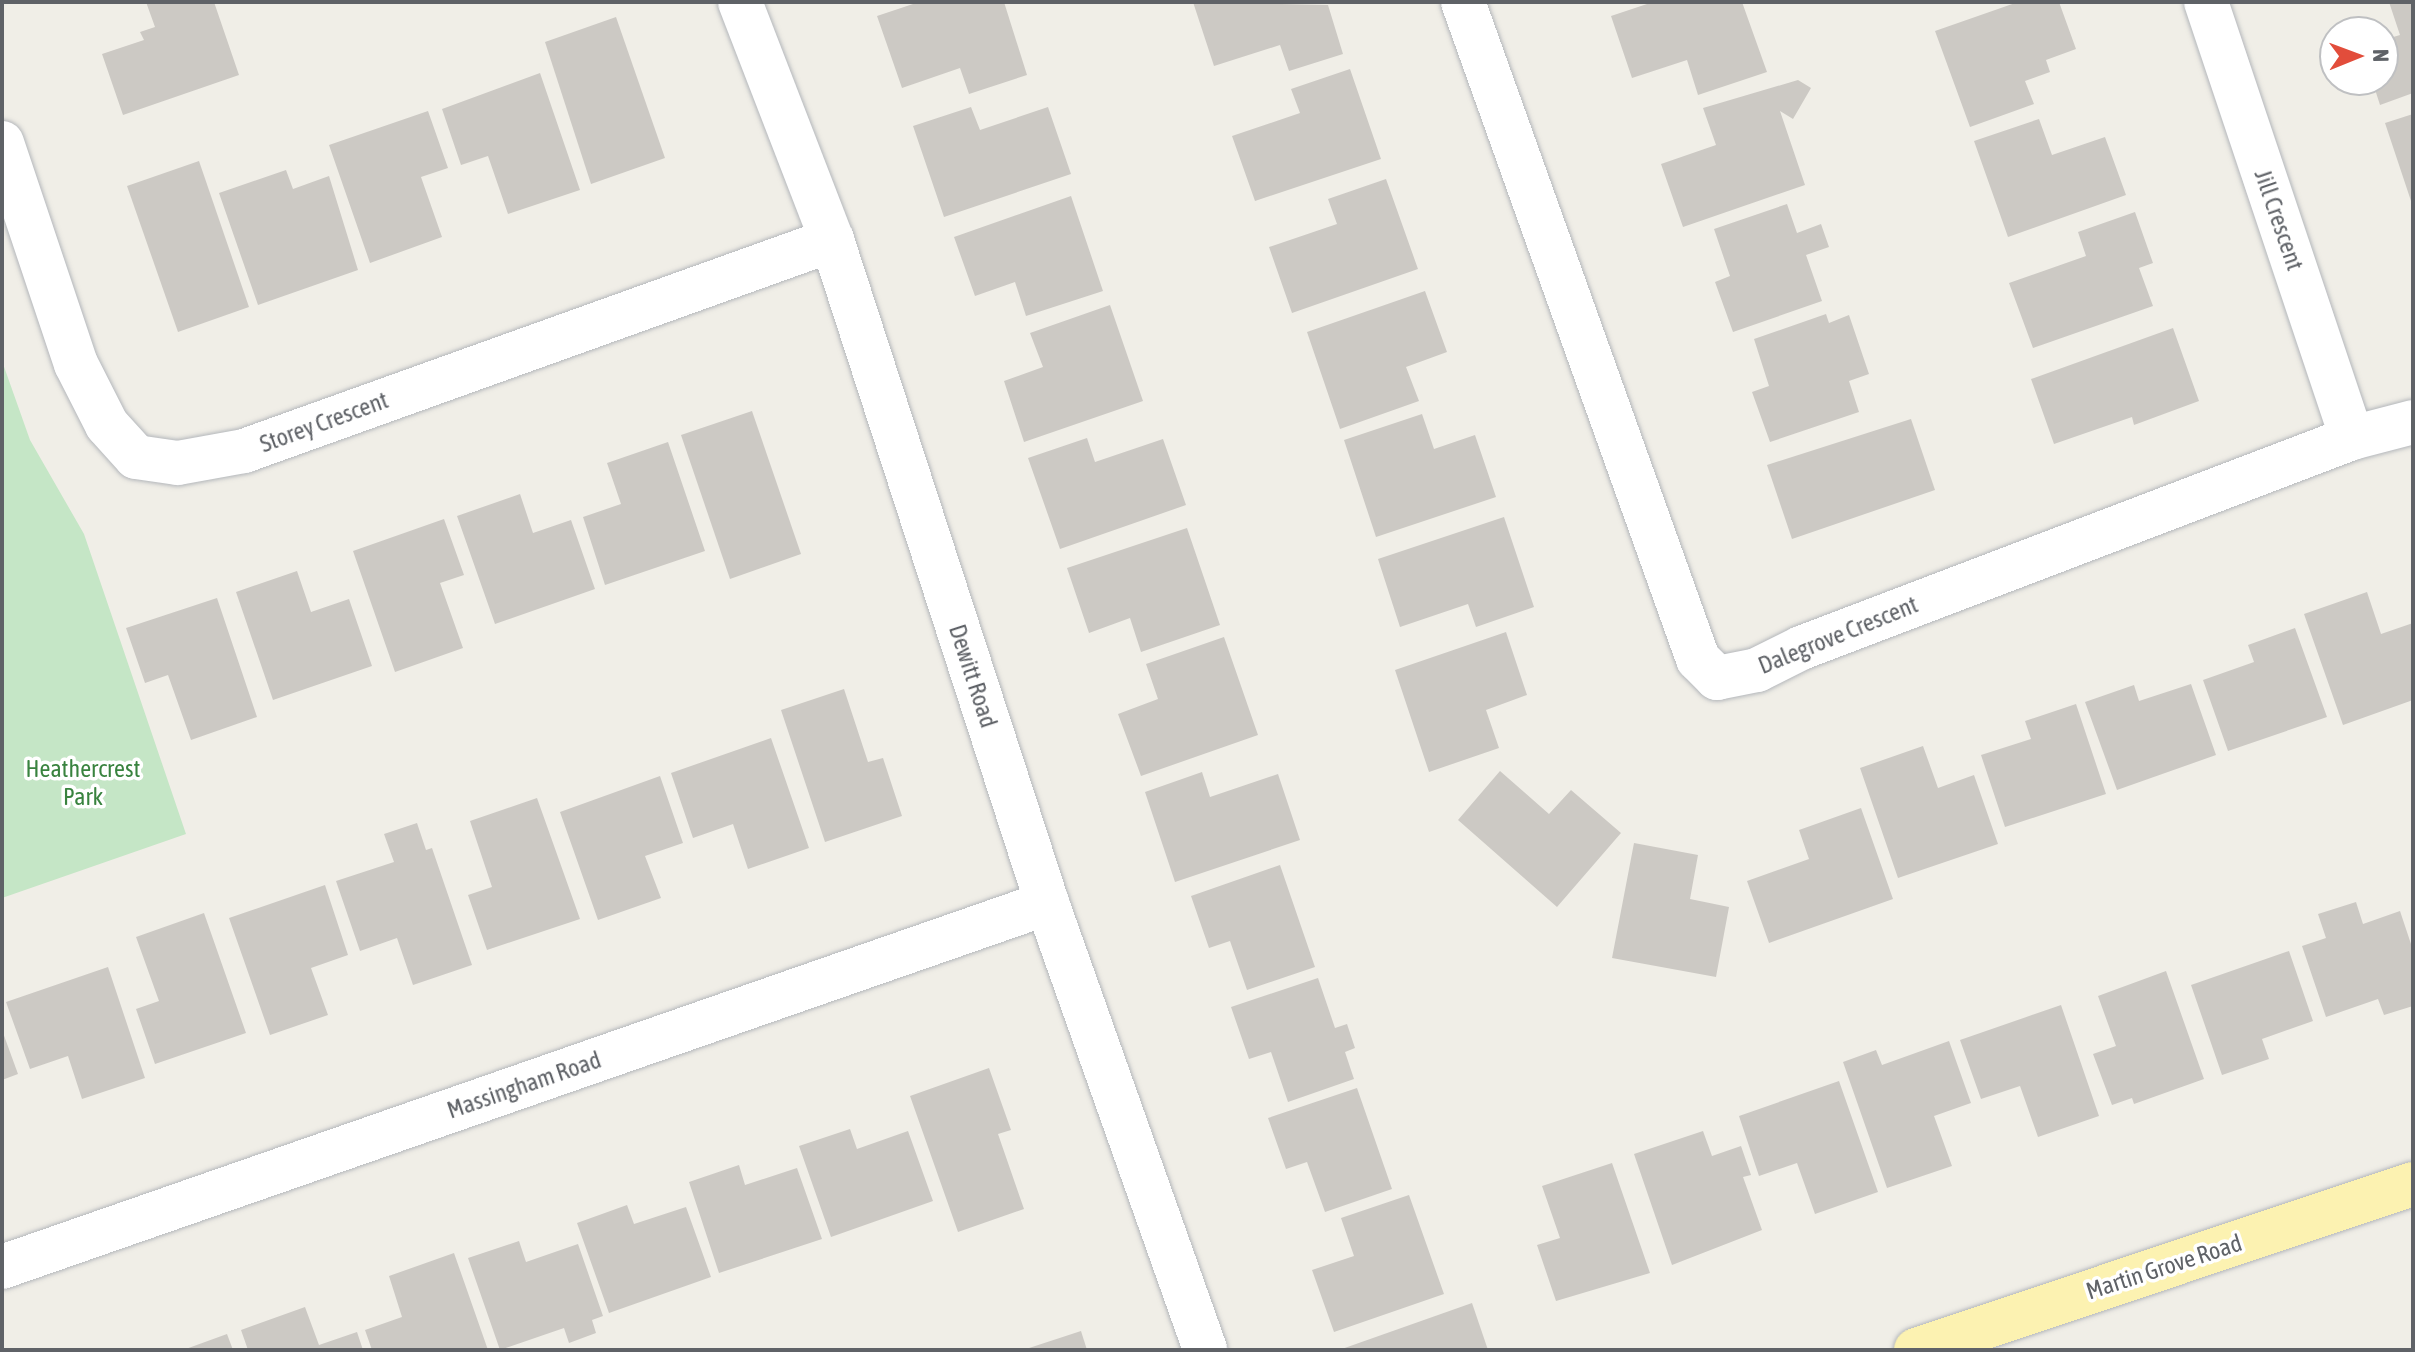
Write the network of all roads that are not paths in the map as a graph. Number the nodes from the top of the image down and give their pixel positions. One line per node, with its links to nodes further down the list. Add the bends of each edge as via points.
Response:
1 (740, 2): 5 (street, Dewitt Road)
2 (1463, 2): 7 (street, Dalegrove Crescent, via 1698,659 1717,678 1757,670 1801,648)
3 (2206, 2): 7 (street, Jill Crescent)
4 (2, 143): 5 (street, Storey Crescent, via 76,364 107,425 136,457 178,463 244,451)
5 (832, 240): 8 (street, Dewitt Road)
6 (2413, 422): 7 (street, Dalegrove Crescent)
7 (2352, 438)
8 (1047, 903): 10 (street, Massingham Road); 11 (street, Dewitt Road)
9 (2413, 1184): 12 (main road, Martin Grove Road)
10 (2, 1267)
11 (1205, 1350)
12 (1916, 1350)

